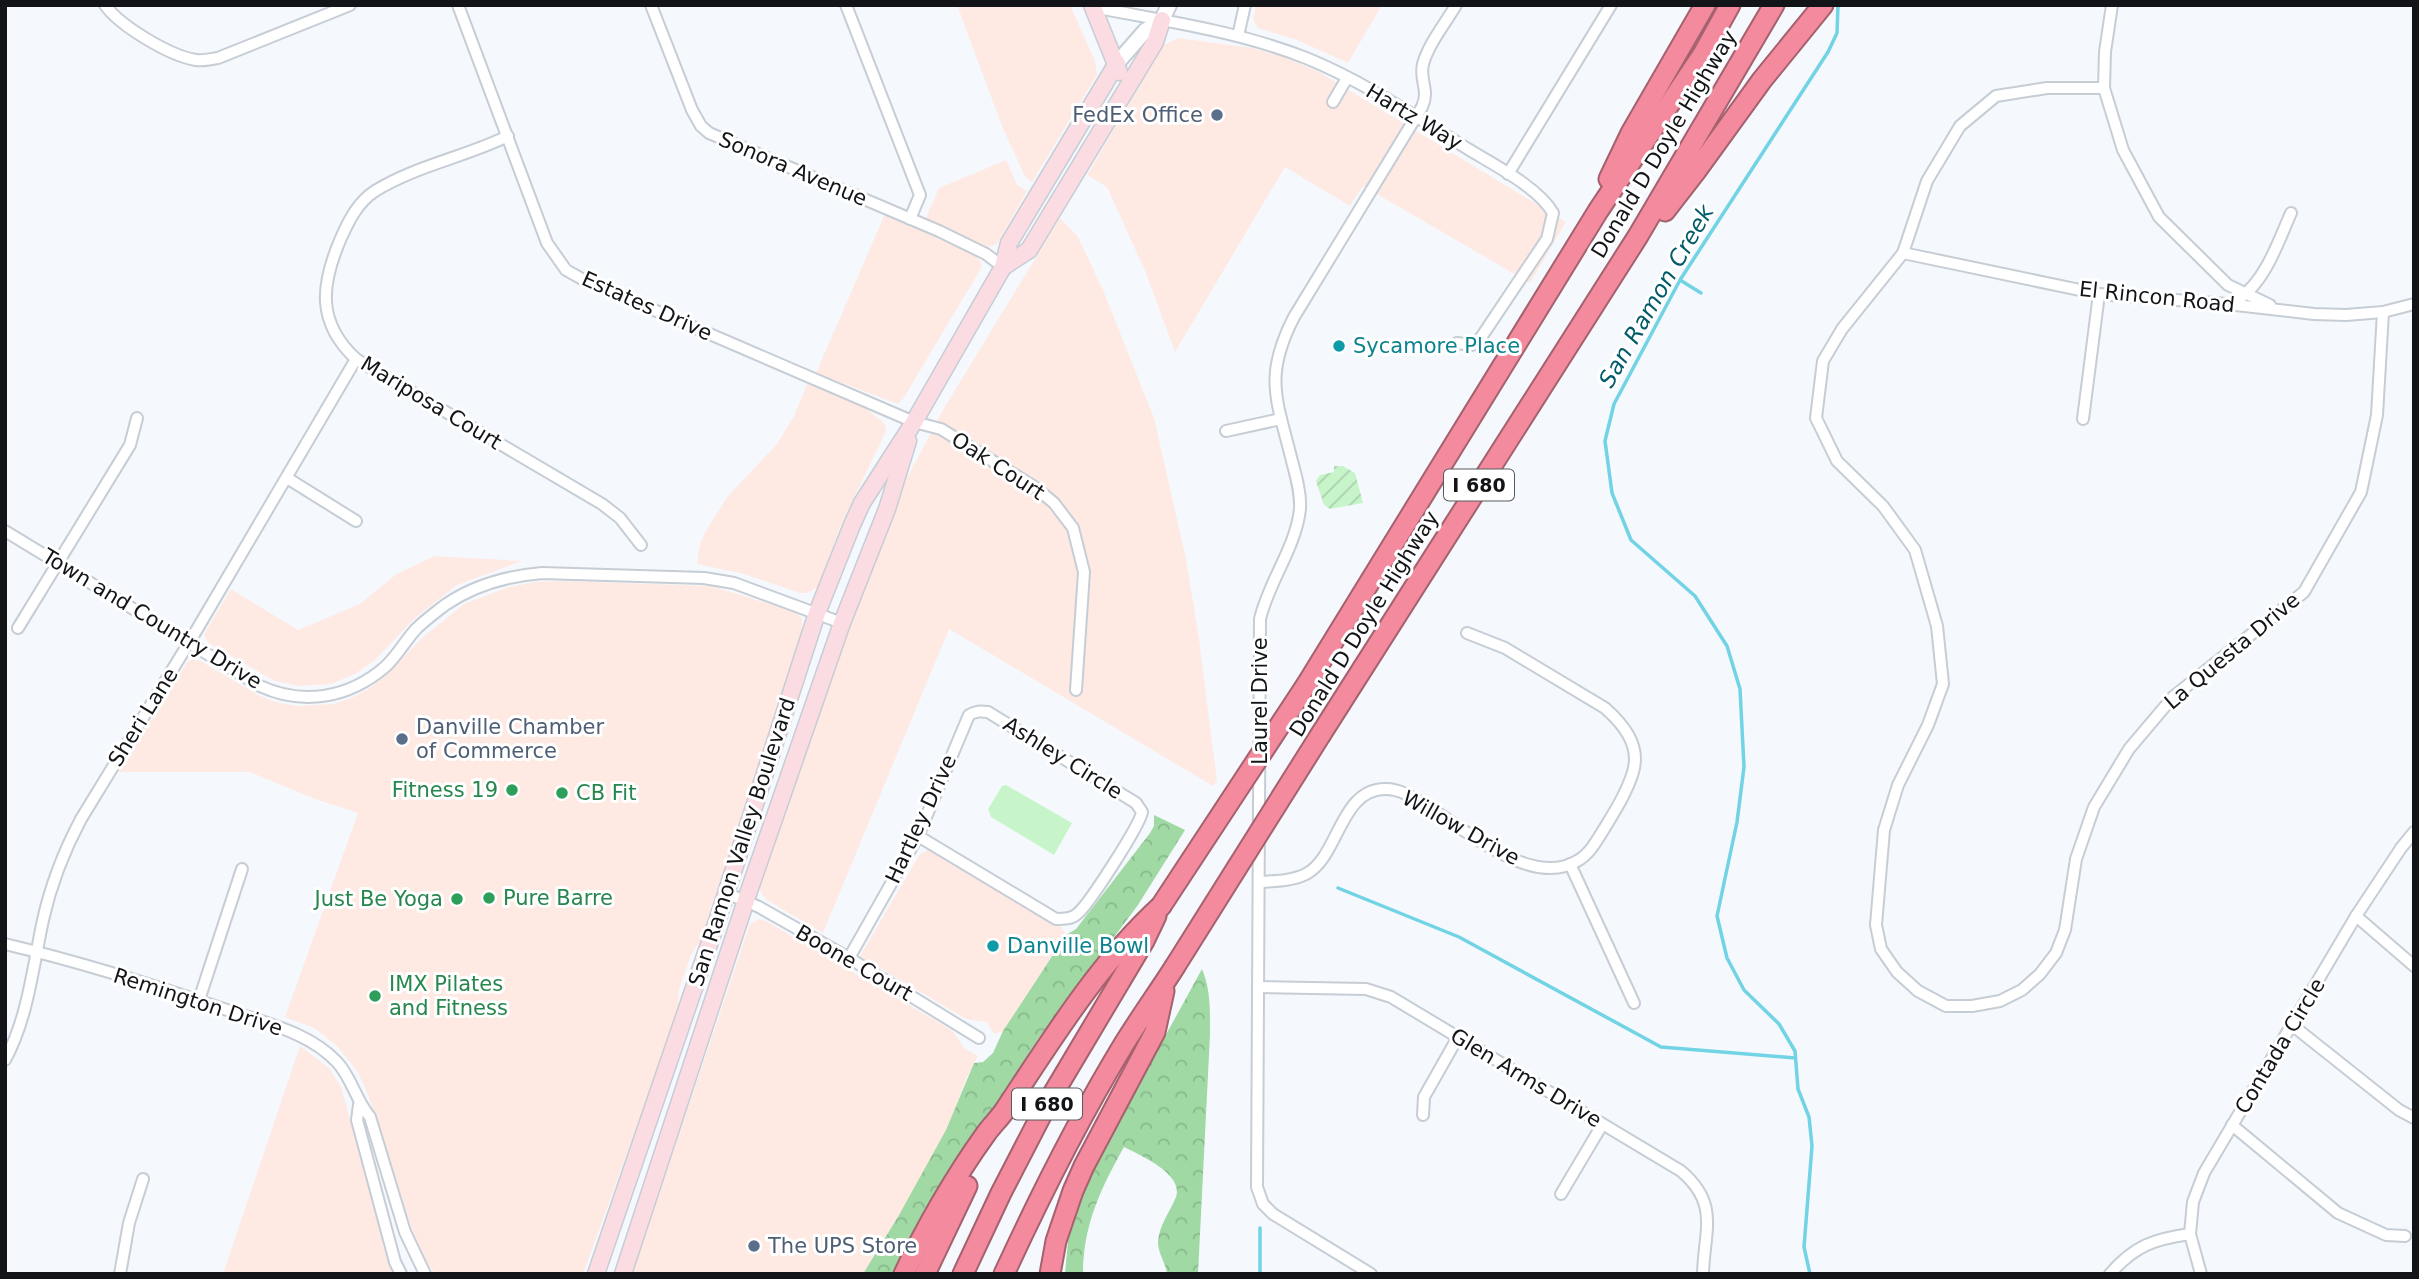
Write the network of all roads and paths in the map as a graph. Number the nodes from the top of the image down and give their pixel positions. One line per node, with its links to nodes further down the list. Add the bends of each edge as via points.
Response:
1 (105, 5): 2 (street, via 131,30 180,55 207,60)
2 (350, 5)
3 (458, 5): 24 (street, Estates Drive)
4 (652, 5): 28 (street, Sonora Avenue, via 692,110 709,133)
5 (846, 5): 28 (street, via 920,195)
6 (1170, 5): 16 (street)
7 (1245, 5): 17 (street)
8 (1456, 5): 23 (street, Laurel Drive, via 1423,65 1426,98)
9 (1611, 5): 25 (street)
10 (1704, 5): 26 (highway, via 1612,169)
11 (1730, 5): 26 (highway, Donald D Doyle Highway / I 680, via 1703,54)
12 (1773, 5): 29 (highway, Donald D Doyle Highway / I 680)
13 (1823, 5): 29 (highway, via 1669,207)
14 (2112, 5): 20 (street)
15 (1092, 6): 16 (street, Hartz Way); 18 (main road)
16 (1161, 20): 17 (street, Hartz Way); 18 (street, San Ramon Valley Boulevard); 21 (main road, San Ramon Valley Boulevard, via 1155,42)
17 (1238, 36): 19 (street, Hartz Way, via 1303,57)
18 (1117, 63): 21 (main road, via 1121,79); 31 (main road, San Ramon Valley Boulevard, via 1009,243)
19 (1347, 78): 22 (street); 23 (street, Hartz Way)
20 (2104, 88): 30 (street, La Questa Drive, via 2047,88 1996,96 1960,126 1927,181); 33 (street, via 2123,150 2159,217 2228,285)
21 (1117, 102): 31 (main road, San Ramon Valley Boulevard, via 1028,250)
22 (1333, 102)
23 (1416, 117): 25 (street, Hartz Way); 41 (street, Laurel Drive, via 1286,333 1273,375)
24 (508, 135): 39 (street, Mariposa Court, via 384,186 358,206 330,266 325,297 337,339); 43 (street, Estates Drive, via 547,243 566,270)
25 (1508, 174): 38 (street, Hartz Way, via 1550,207 1553,213 1547,239 1480,339 1472,345)
26 (1598, 211): 65 (highway, Donald D Doyle Highway / I 680, bridge, via 1307,684)
27 (2291, 213): 33 (street, via 2266,267)
28 (910, 219): 31 (street, Sonora Avenue, via 986,254)
29 (1638, 236): 70 (highway, Donald D Doyle Highway / I 680, bridge)
30 (1903, 253): 32 (street, El Rincon Road); 36 (street, La Questa Drive, via 1842,329 1823,361 1816,418 1837,461 1883,506 1915,550 1937,626 1943,684 1898,785 1884,831 1876,926 1881,949 1897,972 1918,991 1946,1006 2000,1001 2040,974 2056,953 2065,930 2076,859 2094,807 2129,748 2173,697 2304,592 2361,492 2376,415)
31 (1003, 267): 43 (main road, San Ramon Valley Boulevard)
32 (2099, 294): 34 (street, El Rincon Road); 42 (street)
33 (2245, 295): 34 (street); 37 (street)
34 (2227, 304): 37 (street, El Rincon Road)
35 (2414, 304): 36 (street, El Rincon Road)
36 (2383, 312): 37 (street, El Rincon Road)
37 (2297, 313)
38 (1457, 343)
39 (356, 359): 45 (street, Sheri Lane); 48 (street, Mariposa Court, via 602,505 620,518)
40 (137, 418): 49 (street, via 130,444)
41 (1282, 419): 44 (street); 61 (street, Laurel Drive, via 1300,507 1260,619)
42 (2083, 419)
43 (914, 422): 50 (main road, San Ramon Valley Boulevard, via 862,503); 51 (main road, San Ramon Valley Boulevard, via 887,509); 55 (street, Oak Court, via 941,429 1036,488 1073,528 1084,572)
44 (1226, 431)
45 (287, 478): 46 (street); 54 (street, Sheri Lane)
46 (356, 521)
47 (5, 531): 49 (street, Town and Country Drive)
48 (641, 545)
49 (59, 562): 52 (street); 54 (street, Town and Country Drive)
50 (817, 613): 51 (street, Town and Country Drive); 54 (street, Town and Country Drive, via 760,591 704,578 519,575 446,604 386,666 348,691 326,697 276,693); 62 (main road, San Ramon Valley Boulevard)
51 (842, 622): 63 (main road, San Ramon Valley Boulevard)
52 (18, 628)
53 (1467, 633): 59 (street, via 1505,648 1605,708 1631,737 1634,770 1623,796 1597,841)
54 (189, 643): 67 (street, Sheri Lane, via 66,846)
55 (1076, 690)
56 (969, 715): 58 (street, Hartley Drive); 58 (street, Ashley Circle, via 978,710 988,712 1136,803 1141,820 1077,914 1056,919)
57 (2414, 832): 64 (street, Contada Circle)
58 (918, 836): 68 (street, Hartley Drive)
59 (1570, 864): 61 (street, Willow Drive, via 1539,869 1515,860 1406,794 1387,789 1369,792 1355,803 1309,873); 73 (street)
60 (242, 869): 72 (street)
61 (1259, 882): 71 (street, Laurel Drive)
62 (726, 892): 63 (street, Boone Court); 91 (main road, San Ramon Valley Boulevard)
63 (746, 901): 68 (street, Boone Court); 92 (main road, San Ramon Valley Boulevard)
64 (2357, 916): 69 (street); 74 (street, Contada Circle)
65 (1138, 937): 79 (highway, via 1034,1064); 95 (highway, I 680, via 1047,1104)
66 (5, 944): 67 (street, Remington Drive)
67 (37, 951): 72 (street, Remington Drive); 77 (street, Sheri Lane, via 18,1031)
68 (849, 958): 76 (street, Boone Court)
69 (2414, 966)
70 (1171, 973): 96 (highway, Donald D Doyle Highway / I 680, via 1080,1120); 97 (highway, via 1155,1032 1073,1191)
71 (1258, 987): 75 (street, Glen Arms Drive, via 1374,990); 98 (street, Laurel Drive, via 1259,1196 1279,1218)
72 (199, 1000): 78 (street, Remington Drive, via 302,1035 338,1063)
73 (1634, 1003)
74 (2292, 1025): 81 (street); 83 (street, Contada Circle)
75 (1458, 1037): 80 (street, via 1424,1097); 82 (street, Glen Arms Drive)
76 (979, 1038)
77 (5, 1060)
78 (359, 1105): 89 (street, via 357,1120); 90 (street, Remington Drive, via 370,1117 405,1232)
79 (1003, 1113): 93 (highway, via 961,1173); 94 (highway)
80 (1423, 1115)
81 (2414, 1118)
82 (1602, 1125): 85 (street); 99 (street, Glen Arms Drive, via 1681,1171 1701,1194 1708,1226)
83 (2232, 1125): 86 (street, Contada Circle, via 2198,1187); 87 (street, via 2339,1213 2386,1235)
84 (143, 1179): 88 (street)
85 (1561, 1194)
86 (2190, 1234): 100 (street, via 2142,1246 2124,1257); 101 (street, Contada Circle)
87 (2405, 1236)
88 (120, 1274)
89 (401, 1274)
90 (425, 1274)
91 (596, 1274)
92 (623, 1274)
93 (904, 1274)
94 (925, 1274)
95 (963, 1274)
96 (1004, 1274)
97 (1049, 1274)
98 (1371, 1274)
99 (1703, 1274)
100 (2110, 1274)
101 (2201, 1274)

